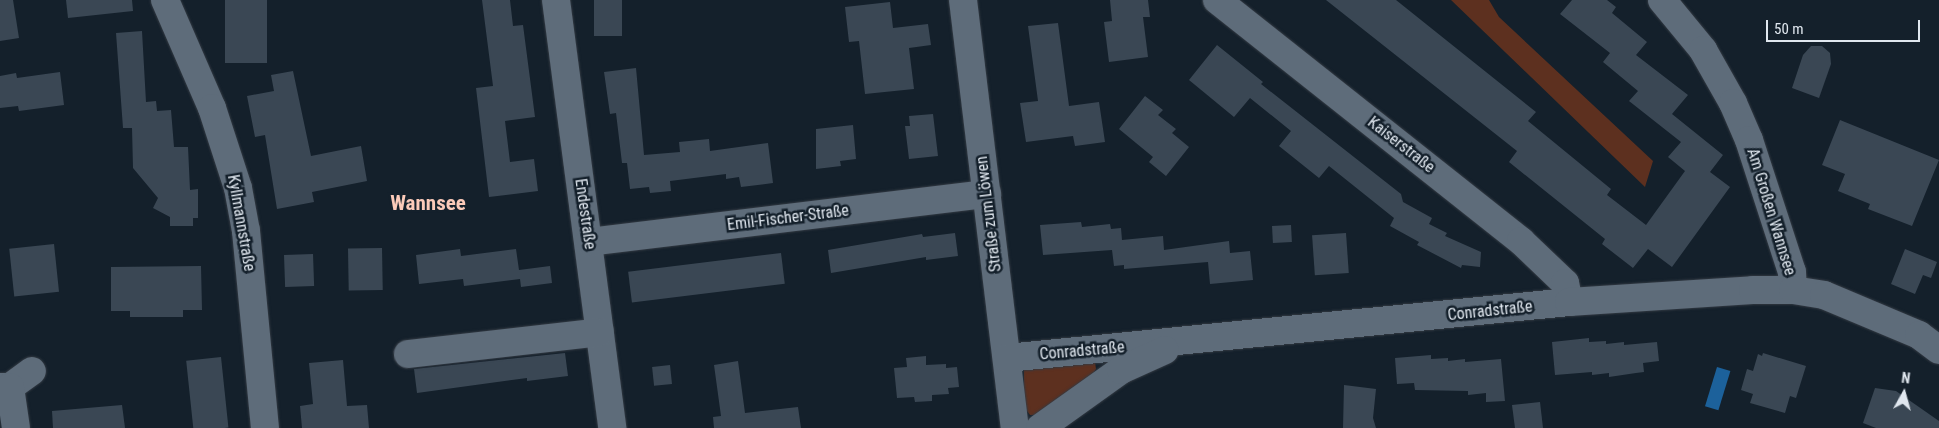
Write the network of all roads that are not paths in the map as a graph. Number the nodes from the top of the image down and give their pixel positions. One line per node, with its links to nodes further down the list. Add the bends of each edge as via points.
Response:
1 (165, 0): 17 (street, Kyllmannstraße, via 212,108 238,188 246,231)
2 (556, 0): 7 (street, Endestraße)
3 (963, 0): 6 (street, Straße zum Löwen)
4 (1217, 0): 9 (street, Kaiserstraße, via 1521,241 1565,283)
5 (1662, 0): 8 (street, Am Großen Wannsee, via 1702,50 1733,103 1749,140 1786,253)
6 (987, 194): 7 (street, Emil-Fischer-Straße); 14 (street, Straße zum Löwen)
7 (588, 242): 10 (street, Endestraße)
8 (1793, 290): 9 (street, Conradstraße); 12 (street, Am Großen Wannsee, via 1824,295 1853,306 1919,335)
9 (1569, 302): 11 (street, Conradstraße)
10 (600, 332): 13 (street); 18 (street, Endestraße)
11 (1187, 341): 14 (street, Conradstraße); 20 (street, Conradstraße, via 1121,370)
12 (1939, 350)
13 (408, 354)
14 (1007, 358): 19 (street, Straße zum Löwen)
15 (14, 382): 16 (street)
16 (16, 428)
17 (265, 428)
18 (612, 428)
19 (1015, 428)
20 (1040, 428)

